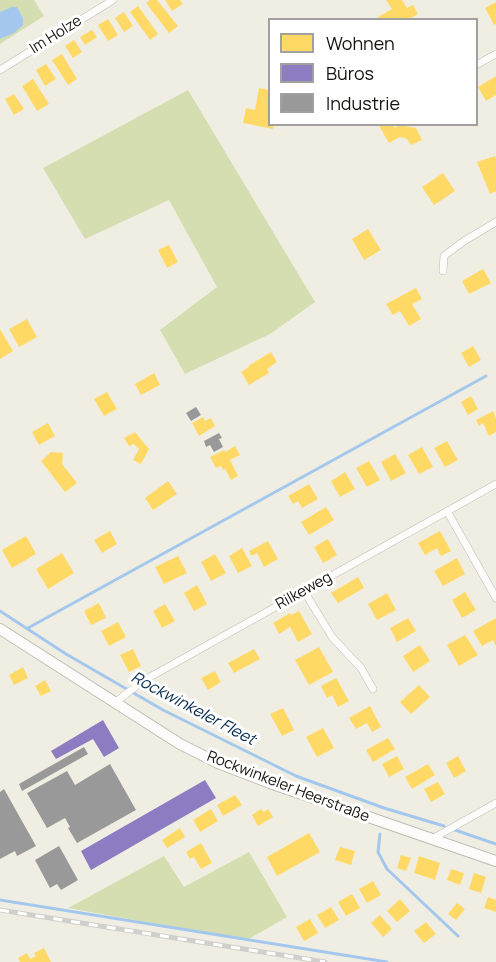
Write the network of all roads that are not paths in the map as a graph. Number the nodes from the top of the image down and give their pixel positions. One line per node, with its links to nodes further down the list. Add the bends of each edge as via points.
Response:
1 (113, 0): 4 (street, Im Holze)
2 (496, 54): 3 (street)
3 (478, 64)
4 (0, 70)
5 (496, 222): 6 (street, via 444,256)
6 (443, 271)
7 (496, 484): 8 (street, Rilkeweg)
8 (447, 511): 9 (street, Rilkeweg); 10 (street)
9 (304, 591): 12 (street, via 332,637 361,668); 13 (street, Rilkeweg, via 141,682)
10 (496, 598)
11 (0, 629): 13 (main road, Rockwinkeler Heerstraße)
12 (374, 689)
13 (119, 699): 15 (main road, Rockwinkeler Heerstraße, via 180,744 218,763)
14 (496, 803): 15 (street)
15 (432, 839): 16 (main road, Rockwinkeler Heerstraße)
16 (496, 861)

